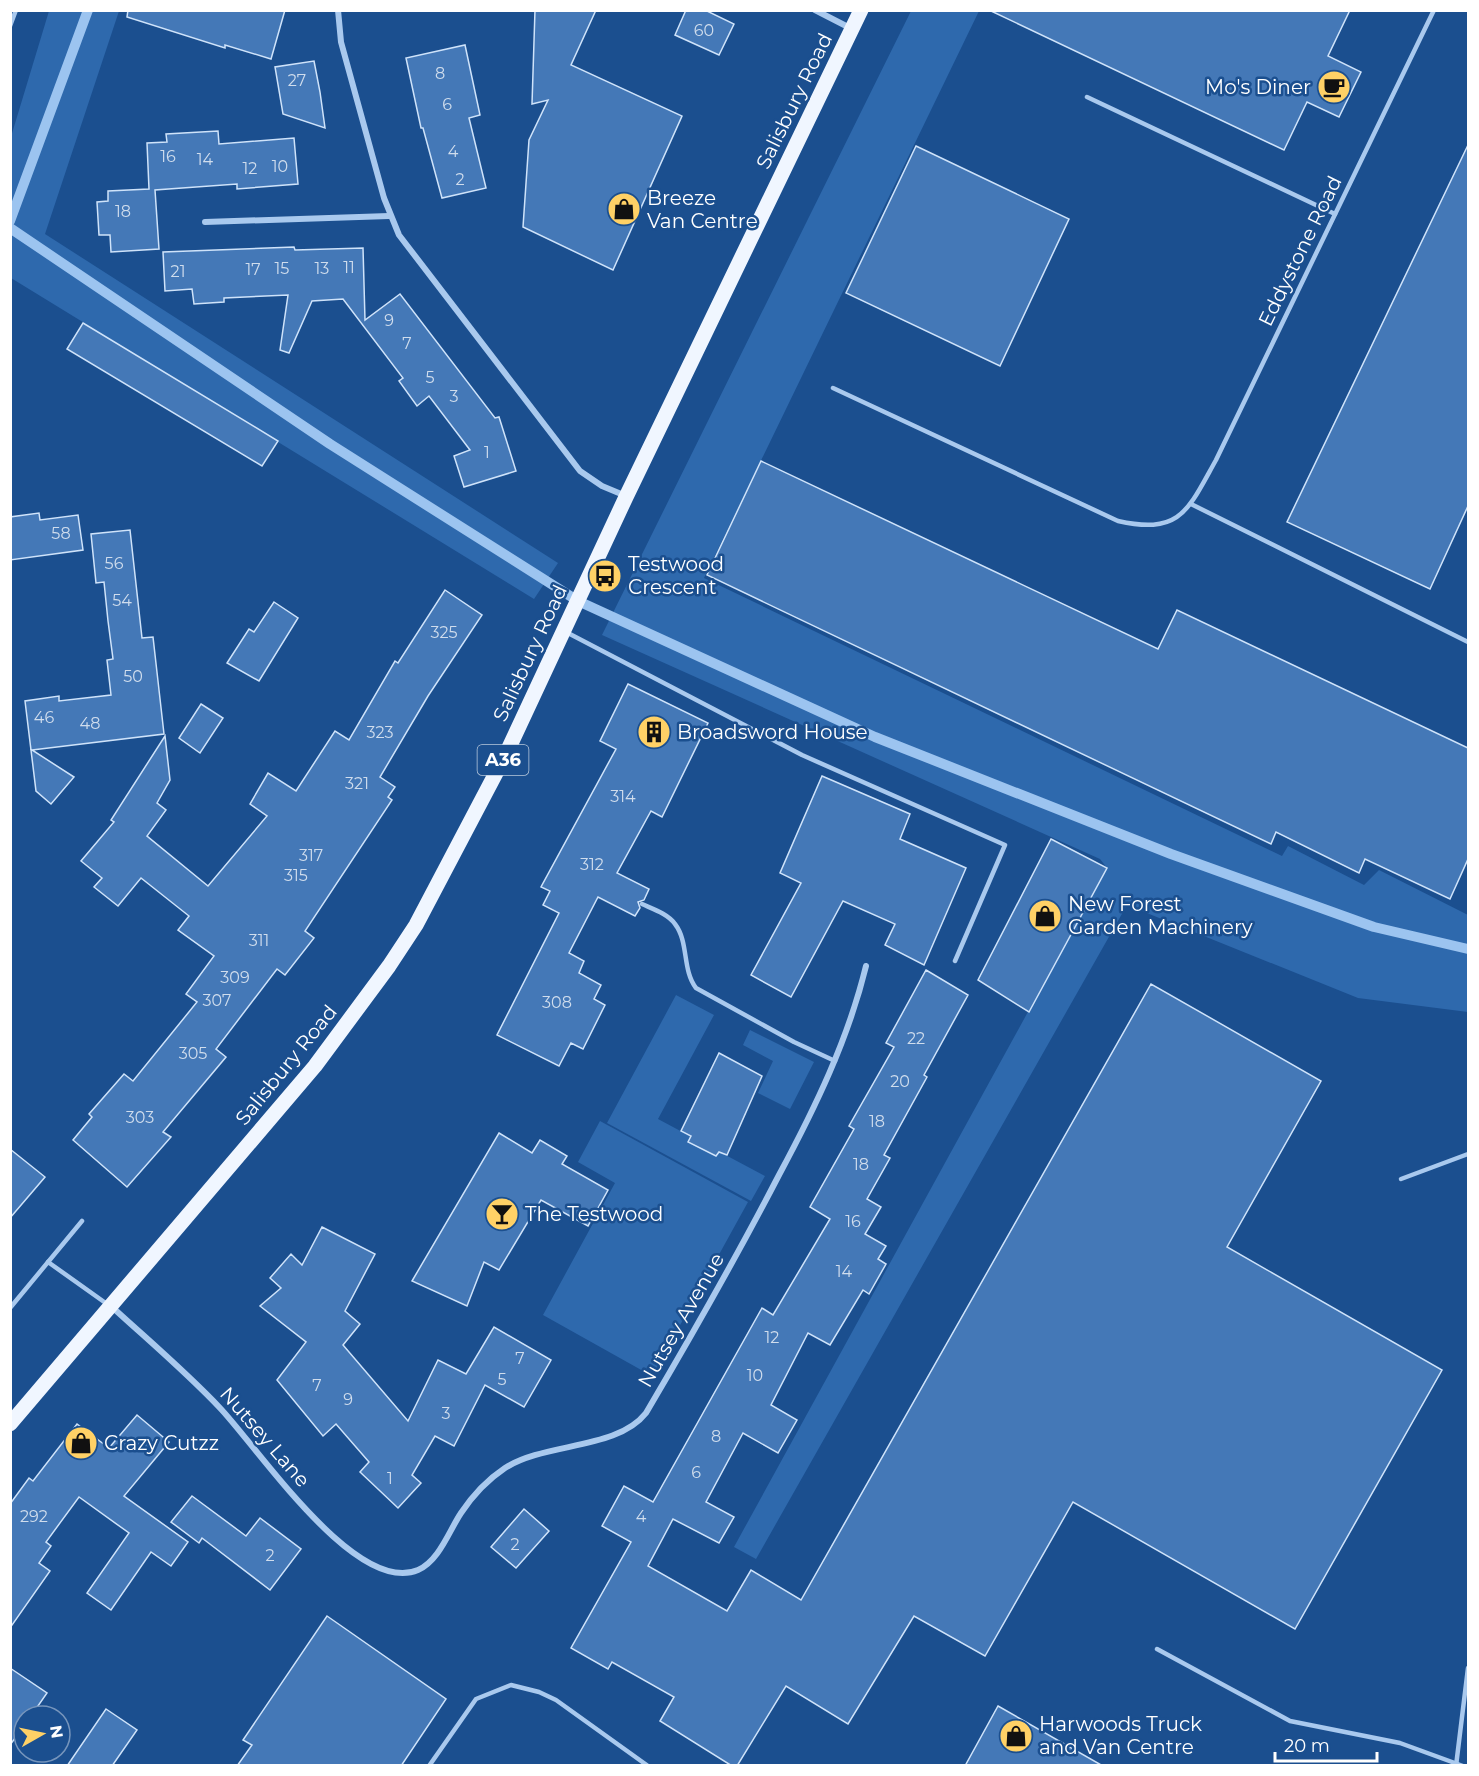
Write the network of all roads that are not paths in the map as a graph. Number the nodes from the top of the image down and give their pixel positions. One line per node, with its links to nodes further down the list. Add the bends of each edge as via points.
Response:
1 (16, 10): 6 (lane)
2 (338, 10): 10 (street, via 341,42)
3 (815, 10): 7 (street)
4 (861, 10): 7 (main road, Salisbury Road / A36)
5 (1434, 10): 9 (lane, Eddystone Road)
6 (10, 26)
7 (852, 29): 13 (main road, Salisbury Road / A36)
8 (1087, 97): 9 (lane)
9 (1335, 214): 14 (lane, Eddystone Road)
10 (389, 216): 11 (street); 13 (street, via 415,258 580,471)
11 (205, 222)
12 (834, 388): 14 (lane, Eddystone Road, via 1118,521 1143,527 1172,522)
13 (626, 496): 15 (main road, Salisbury Road / A36)
14 (1191, 504): 16 (lane)
15 (564, 631): 18 (lane, via 802,755 1005,845); 25 (main road, Salisbury Road / A36, via 444,876 389,966 315,1066)
16 (1468, 642)
17 (642, 904): 20 (lane, via 664,914 676,925 688,974 696,988)
18 (955, 961)
19 (866, 966): 20 (street, Nutsey Avenue)
20 (835, 1061): 28 (street, Nutsey Avenue, via 755,1222 639,1422 622,1432 545,1451 510,1465 478,1490 426,1565)
21 (1468, 1154): 22 (lane)
22 (1401, 1179)
23 (82, 1221): 24 (lane)
24 (48, 1262): 25 (lane); 26 (lane)
25 (110, 1306): 27 (main road, Salisbury Road / A36); 28 (street, Nutsey Lane, via 221,1409 302,1506 350,1552 376,1568)
26 (10, 1308)
27 (10, 1424)
28 (404, 1573)
29 (1157, 1649): 31 (lane, via 1290,1721 1400,1743)
30 (1468, 1668): 31 (lane)
31 (1456, 1765): 34 (lane)
32 (429, 1766): 33 (lane, via 476,1699 511,1685 556,1700)
33 (648, 1766)
34 (1463, 1766)

